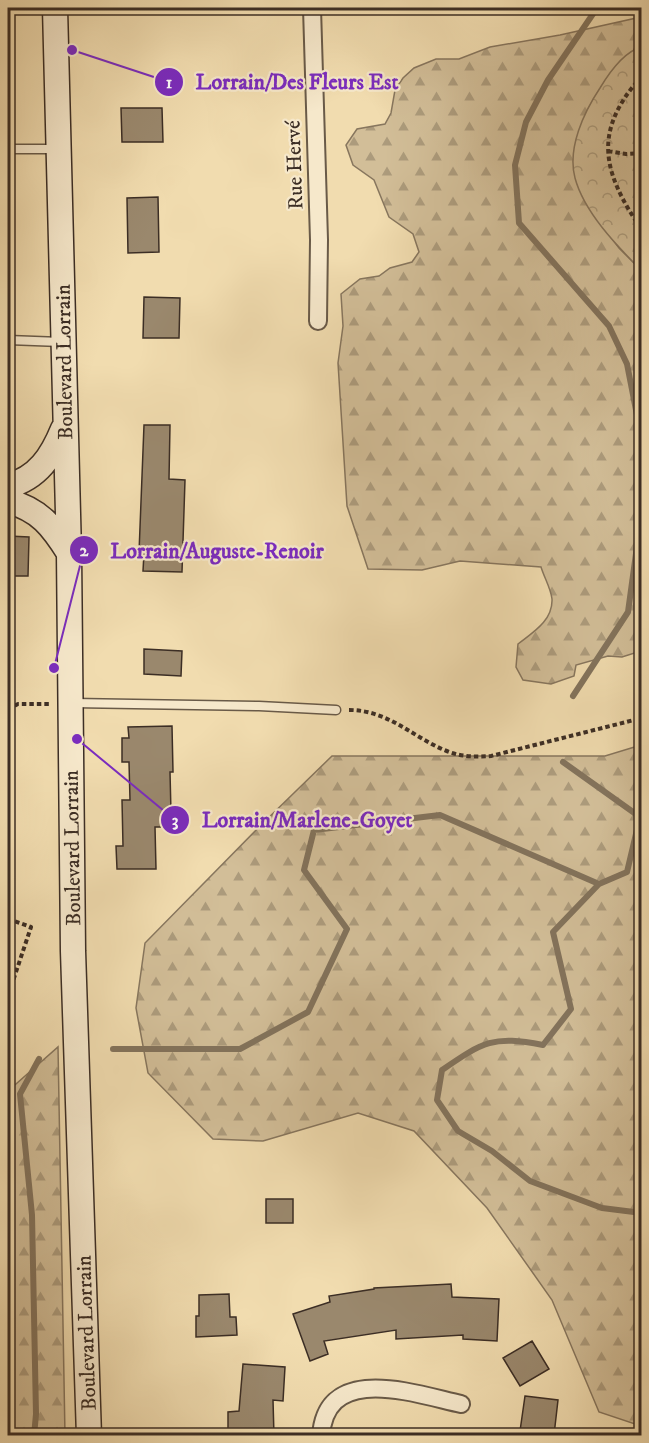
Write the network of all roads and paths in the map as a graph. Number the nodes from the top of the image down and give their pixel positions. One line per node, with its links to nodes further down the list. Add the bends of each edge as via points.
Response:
1 (55, 8): 4 (main road, Boulevard Lorrain)
2 (312, 8): 9 (street, Rue Hervé)
3 (641, 77): 6 (path, via 613,116)
4 (58, 149): 5 (lane); 11 (main road, Boulevard Lorrain)
5 (8, 150)
6 (608, 151): 7 (path); 8 (path, via 618,191)
7 (642, 153)
8 (642, 230)
9 (318, 321)
10 (8, 340): 11 (lane)
11 (63, 342): 12 (main road, Boulevard Lorrain)
12 (65, 424): 13 (main road, via 45,463 33,475); 15 (main road, Boulevard Lorrain)
13 (8, 486)
14 (8, 501): 15 (main road, via 41,516)
15 (69, 553): 16 (main road, Boulevard Lorrain)
16 (70, 704): 17 (path, via 18,704); 18 (lane); 23 (main road, Boulevard Lorrain)
17 (8, 710)
18 (336, 710): 19 (path, via 366,710 381,715 448,752 470,757 491,756)
19 (642, 718)
20 (8, 919): 21 (path, via 31,927)
21 (8, 996)
22 (461, 1404): 24 (street, via 389,1388 356,1388 331,1403)
23 (89, 1436)
24 (321, 1436)

